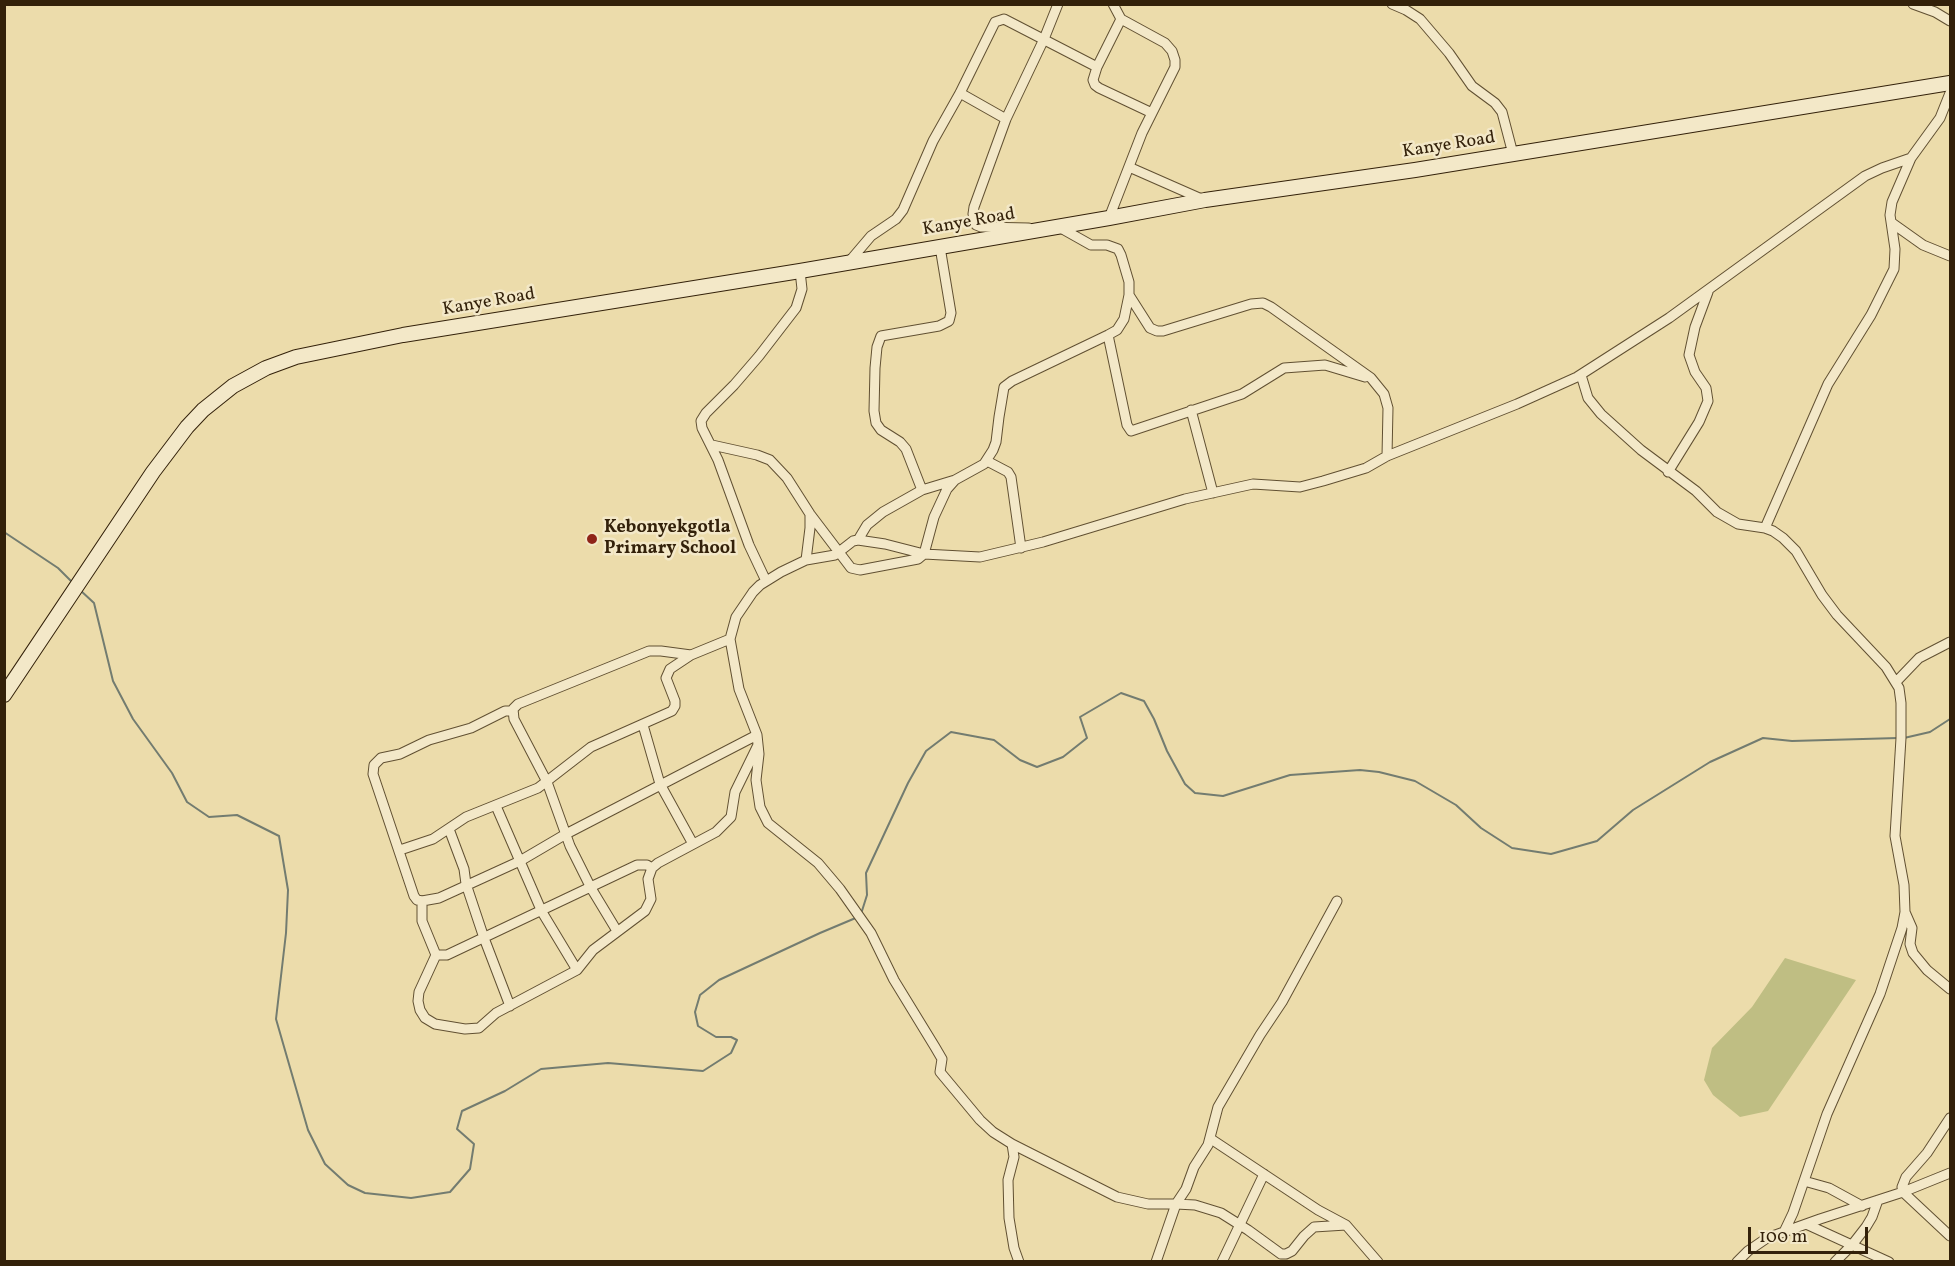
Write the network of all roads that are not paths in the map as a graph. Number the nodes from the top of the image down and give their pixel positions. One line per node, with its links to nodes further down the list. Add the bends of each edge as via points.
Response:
1 (1058, 4): 8 (street)
2 (1113, 4): 6 (street)
3 (1392, 4): 15 (street, via 1420,19 1472,86 1495,103 1502,112)
4 (1913, 4): 5 (street)
5 (1932, 8): 7 (street)
6 (1121, 19): 9 (street); 13 (street, via 1165,43 1175,60)
7 (1950, 21)
8 (1044, 39): 9 (street); 11 (street, via 1004,19 995,22); 14 (street)
9 (1097, 67): 13 (street, via 1095,85)
10 (1950, 83): 15 (main road, Kanye Road)
11 (960, 93): 14 (street); 25 (street, via 933,141 903,210)
12 (1950, 93): 16 (street, via 1940,118)
13 (1152, 113): 17 (street)
14 (1006, 119): 22 (street, via 974,207 973,221 981,227)
15 (1513, 154): 18 (main road, Kanye Road)
16 (1911, 158): 20 (street, via 1892,202); 27 (street, via 1865,176)
17 (1129, 167): 18 (street); 19 (street)
18 (1205, 200): 19 (main road, Kanye Road)
19 (1109, 218): 21 (main road, Kanye Road)
20 (1893, 223): 24 (street, via 1923,245); 41 (street, via 1894,268 1871,315 1828,384)
21 (1059, 227): 22 (main road, Kanye Road); 28 (street, via 1091,245 1118,249)
22 (1037, 230): 23 (main road, Kanye Road)
23 (940, 247): 25 (main road, Kanye Road); 38 (street, via 950,321 881,336 875,368 876,423 906,449)
24 (1950, 256)
25 (848, 262): 26 (main road, Kanye Road)
26 (800, 271): 33 (street, via 803,284 796,308 702,419 702,428); 52 (main road, Kanye Road, via 403,335 296,357 266,369 226,391 187,427 153,471)
27 (1708, 291): 30 (street); 36 (street, via 1689,355 1706,387 1708,401)
28 (1130, 295): 29 (street, via 1124,319); 31 (street, via 1150,328 1157,331 1263,303)
29 (1108, 335): 32 (street, via 1129,429); 35 (street, via 1007,384 996,442)
30 (1581, 375): 34 (street); 36 (street, via 1588,398 1601,414)
31 (1371, 378): 32 (street, via 1325,365 1284,368 1242,394); 34 (street, via 1384,394 1388,408)
32 (1191, 410): 39 (street)
33 (712, 445): 40 (street, via 770,460); 47 (street)
34 (1387, 456): 39 (street, via 1366,468 1308,485 1253,484)
35 (987, 461): 37 (street); 43 (street, via 1011,477)
36 (1668, 472): 41 (street, via 1730,520)
37 (955, 480): 38 (street); 45 (street, via 934,517)
38 (922, 490): 42 (street, via 883,512)
39 (1213, 493): 43 (street)
40 (810, 514): 44 (street); 46 (street)
41 (1765, 528): 51 (street, via 1796,551 1837,615 1878,657)
42 (858, 540): 44 (street); 45 (street)
43 (1021, 548): 45 (street, via 980,557)
44 (839, 552): 45 (street, via 851,568 860,570 913,561); 46 (street)
45 (924, 554)
46 (806, 560): 47 (street)
47 (766, 581): 48 (street, via 736,617)
48 (730, 639): 50 (street); 55 (street, via 739,689)
49 (1950, 642): 51 (street, via 1919,658)
50 (692, 655): 53 (street, via 649,651 518,704); 54 (street, via 671,668 666,676 674,708)
51 (1896, 682): 73 (street, via 1901,703 1901,738 1894,836)
52 (4, 695)
53 (513, 711): 57 (street); 65 (street, via 375,763 373,774)
54 (643, 725): 57 (street, via 591,747); 58 (street)
55 (758, 739): 56 (street); 58 (street); 59 (street)
56 (756, 780): 59 (street); 60 (street)
57 (547, 782): 61 (street); 63 (street)
58 (660, 784): 63 (street); 64 (street)
59 (740, 789): 60 (street); 64 (street, via 728,821)
60 (758, 795): 82 (street, via 768,823 818,863 871,933 894,980 942,1059 940,1072 980,1120)
61 (496, 806): 62 (street, via 466,817); 66 (street)
62 (449, 829): 65 (street); 68 (street)
63 (566, 834): 66 (street); 69 (street)
64 (693, 844): 67 (street)
65 (400, 850): 70 (street, via 414,896)
66 (520, 861): 68 (street); 72 (street)
67 (652, 868): 69 (street, via 637,865); 74 (street, via 648,879 650,905)
68 (466, 885): 70 (street); 75 (street)
69 (591, 888): 72 (street); 74 (street)
70 (422, 901): 76 (street, via 422,921)
71 (1337, 901): 81 (street, via 1218,1107)
72 (542, 912): 75 (street); 77 (street)
73 (1905, 912): 78 (street, via 1912,928 1911,949 1927,970); 85 (street, via 1880,994 1827,1114)
74 (617, 931): 77 (street, via 593,950)
75 (484, 938): 76 (street, via 447,955); 79 (street)
76 (436, 955): 79 (street, via 418,997 427,1020 475,1029)
77 (577, 970): 79 (street)
78 (1949, 984)
79 (510, 1006)
80 (1950, 1119): 86 (street, via 1906,1177)
81 (1211, 1139): 84 (street); 88 (street)
82 (1012, 1144): 88 (street, via 1117,1197 1148,1204); 96 (street, via 1009,1218)
83 (1950, 1173): 86 (street)
84 (1264, 1174): 91 (street); 92 (street)
85 (1804, 1181): 89 (street, via 1829,1188); 93 (street)
86 (1903, 1192): 87 (street); 94 (street)
87 (1878, 1200): 89 (street); 95 (street)
88 (1176, 1204): 91 (street, via 1208,1208); 97 (street)
89 (1862, 1206): 90 (street)
90 (1806, 1224): 93 (street); 95 (street)
91 (1240, 1225): 92 (street, via 1281,1254 1286,1254 1314,1227); 98 (street)
92 (1346, 1225): 99 (street)
93 (1784, 1232): 100 (street, via 1757,1244)
94 (1950, 1236)
95 (1852, 1245): 101 (street); 102 (street)
96 (1019, 1262)
97 (1156, 1262)
98 (1222, 1262)
99 (1378, 1262)
100 (1737, 1262)
101 (1834, 1262)
102 (1889, 1262)

